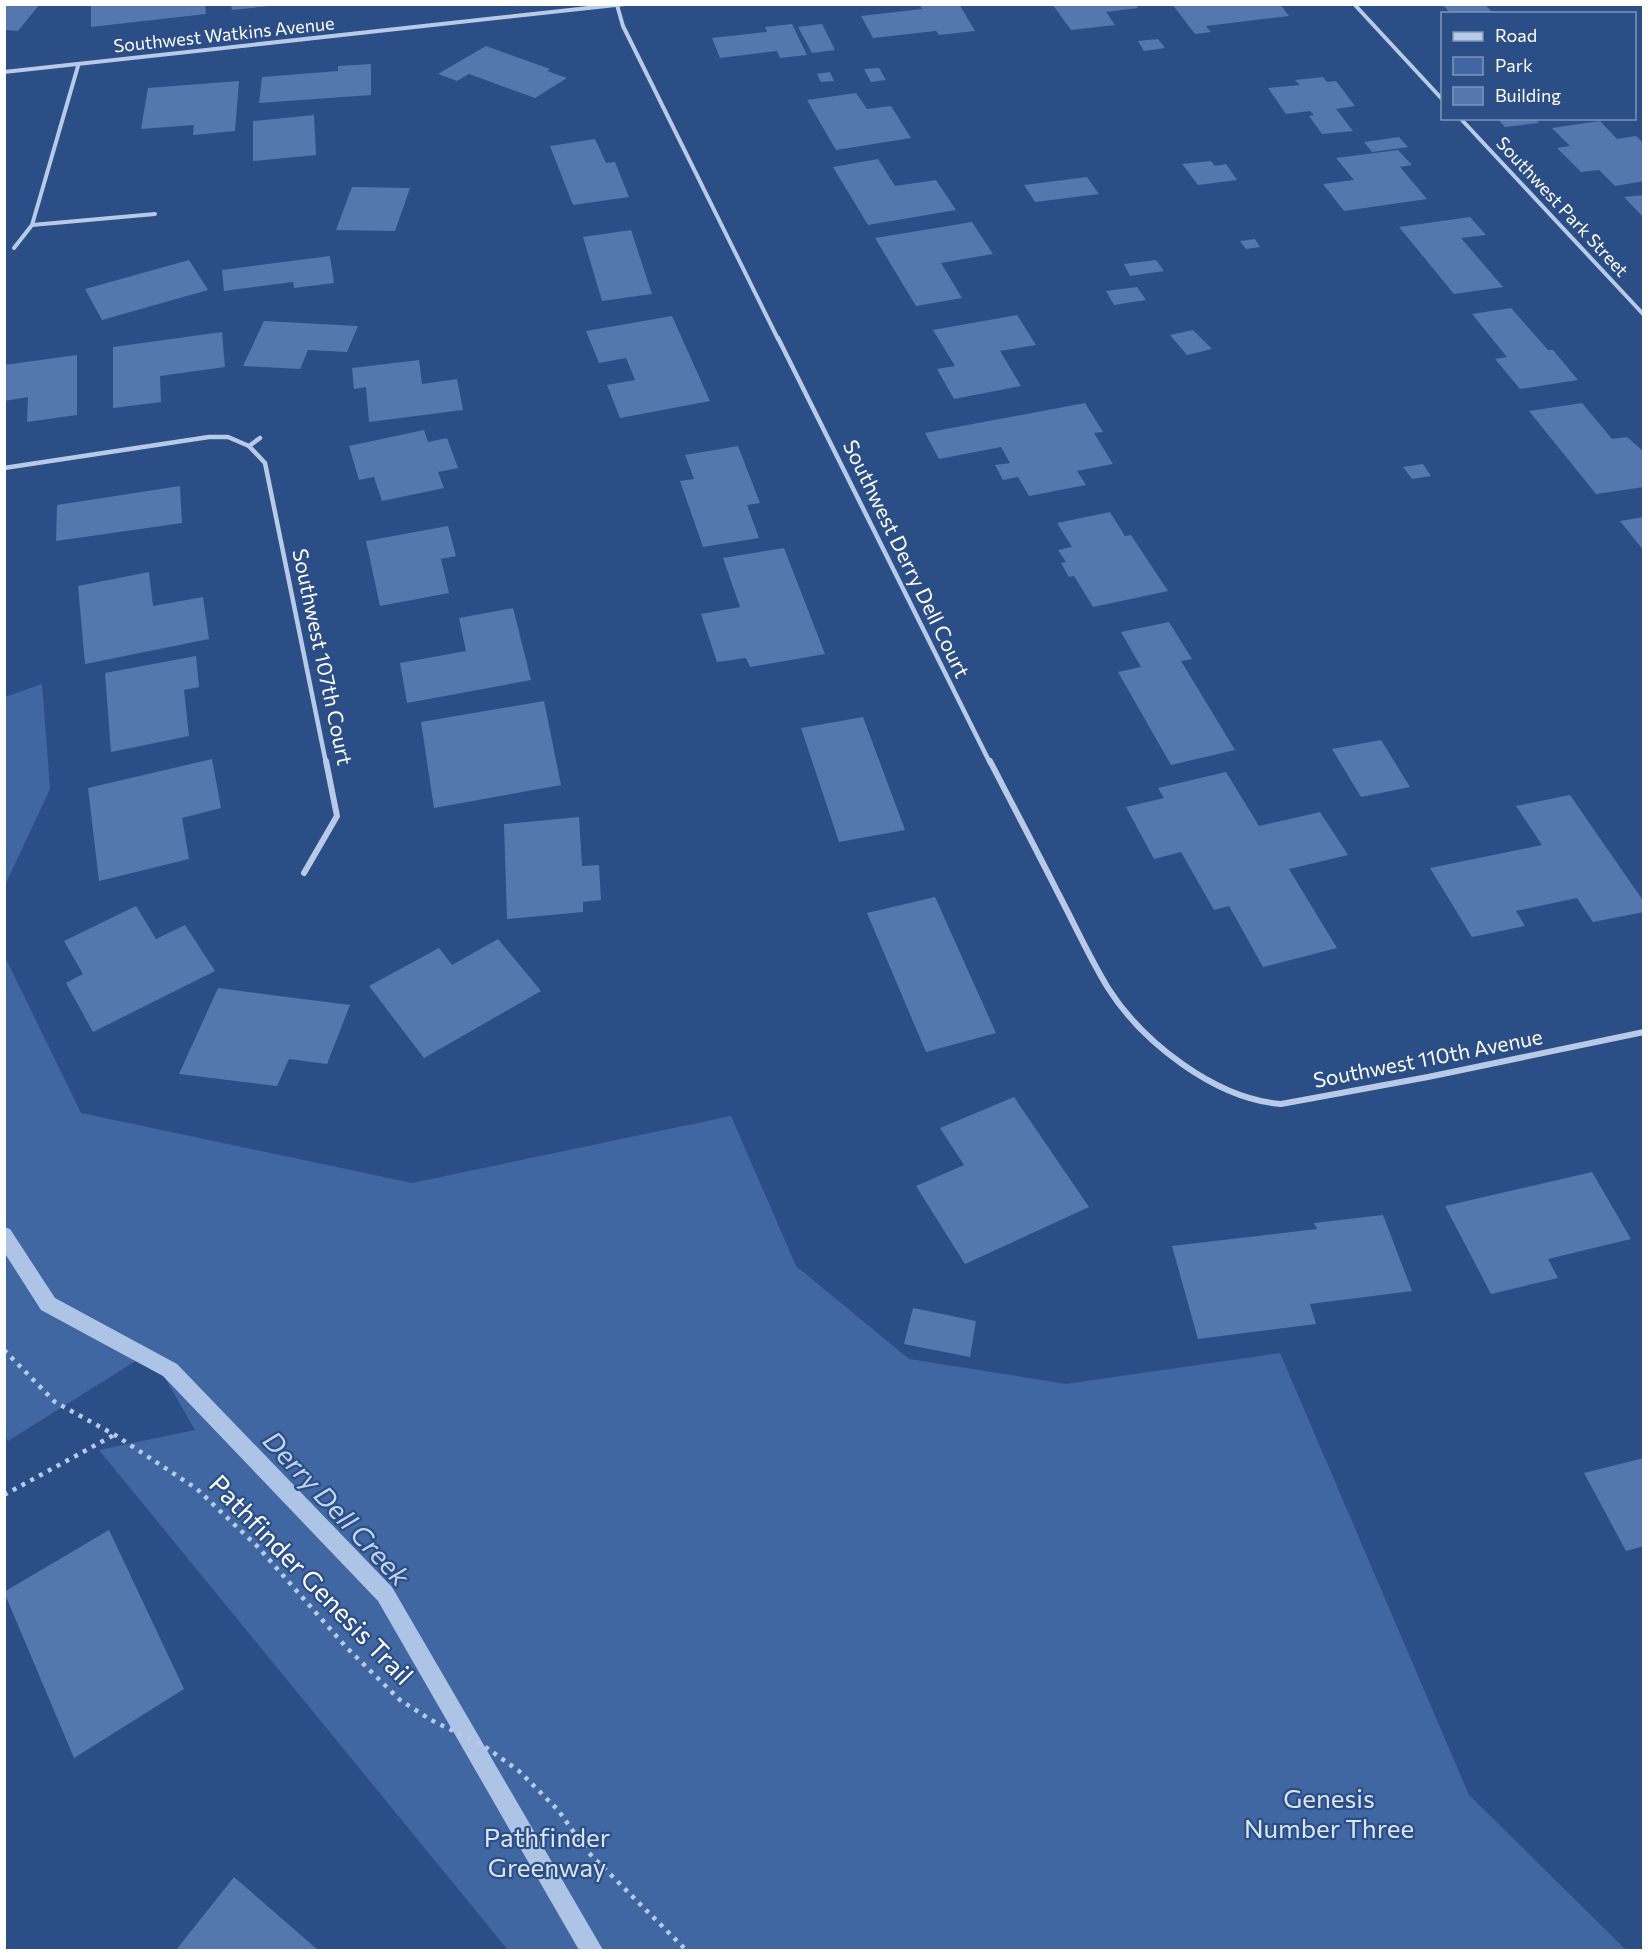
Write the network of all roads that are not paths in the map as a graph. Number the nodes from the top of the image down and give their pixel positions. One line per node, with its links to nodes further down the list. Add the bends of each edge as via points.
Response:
1 (625, 4): 3 (street, Southwest Watkins Avenue)
2 (1354, 4): 6 (street)
3 (617, 5): 4 (street, Southwest Watkins Avenue); 19 (street, Southwest Derry Dell Court, via 622,26 1089,955 1109,989 1137,1023 1170,1054)
4 (78, 66): 5 (street, Southwest Watkins Avenue); 9 (street)
5 (4, 72)
6 (1441, 97)
7 (1462, 120): 12 (street, Southwest Park Street)
8 (155, 214): 9 (street)
9 (32, 225): 10 (street)
10 (14, 248)
11 (1644, 306): 12 (street)
12 (1637, 307): 13 (street, Southwest Park Street)
13 (1644, 315)
14 (260, 438): 15 (street)
15 (249, 446): 16 (street, via 228,437 209,437); 17 (street, Southwest 107th Court, via 265,463 338,816)
16 (4, 468)
17 (304, 873)
18 (1644, 1032): 19 (street, Southwest 110th Avenue, via 1292,1102 1257,1102)
19 (1219, 1088)

